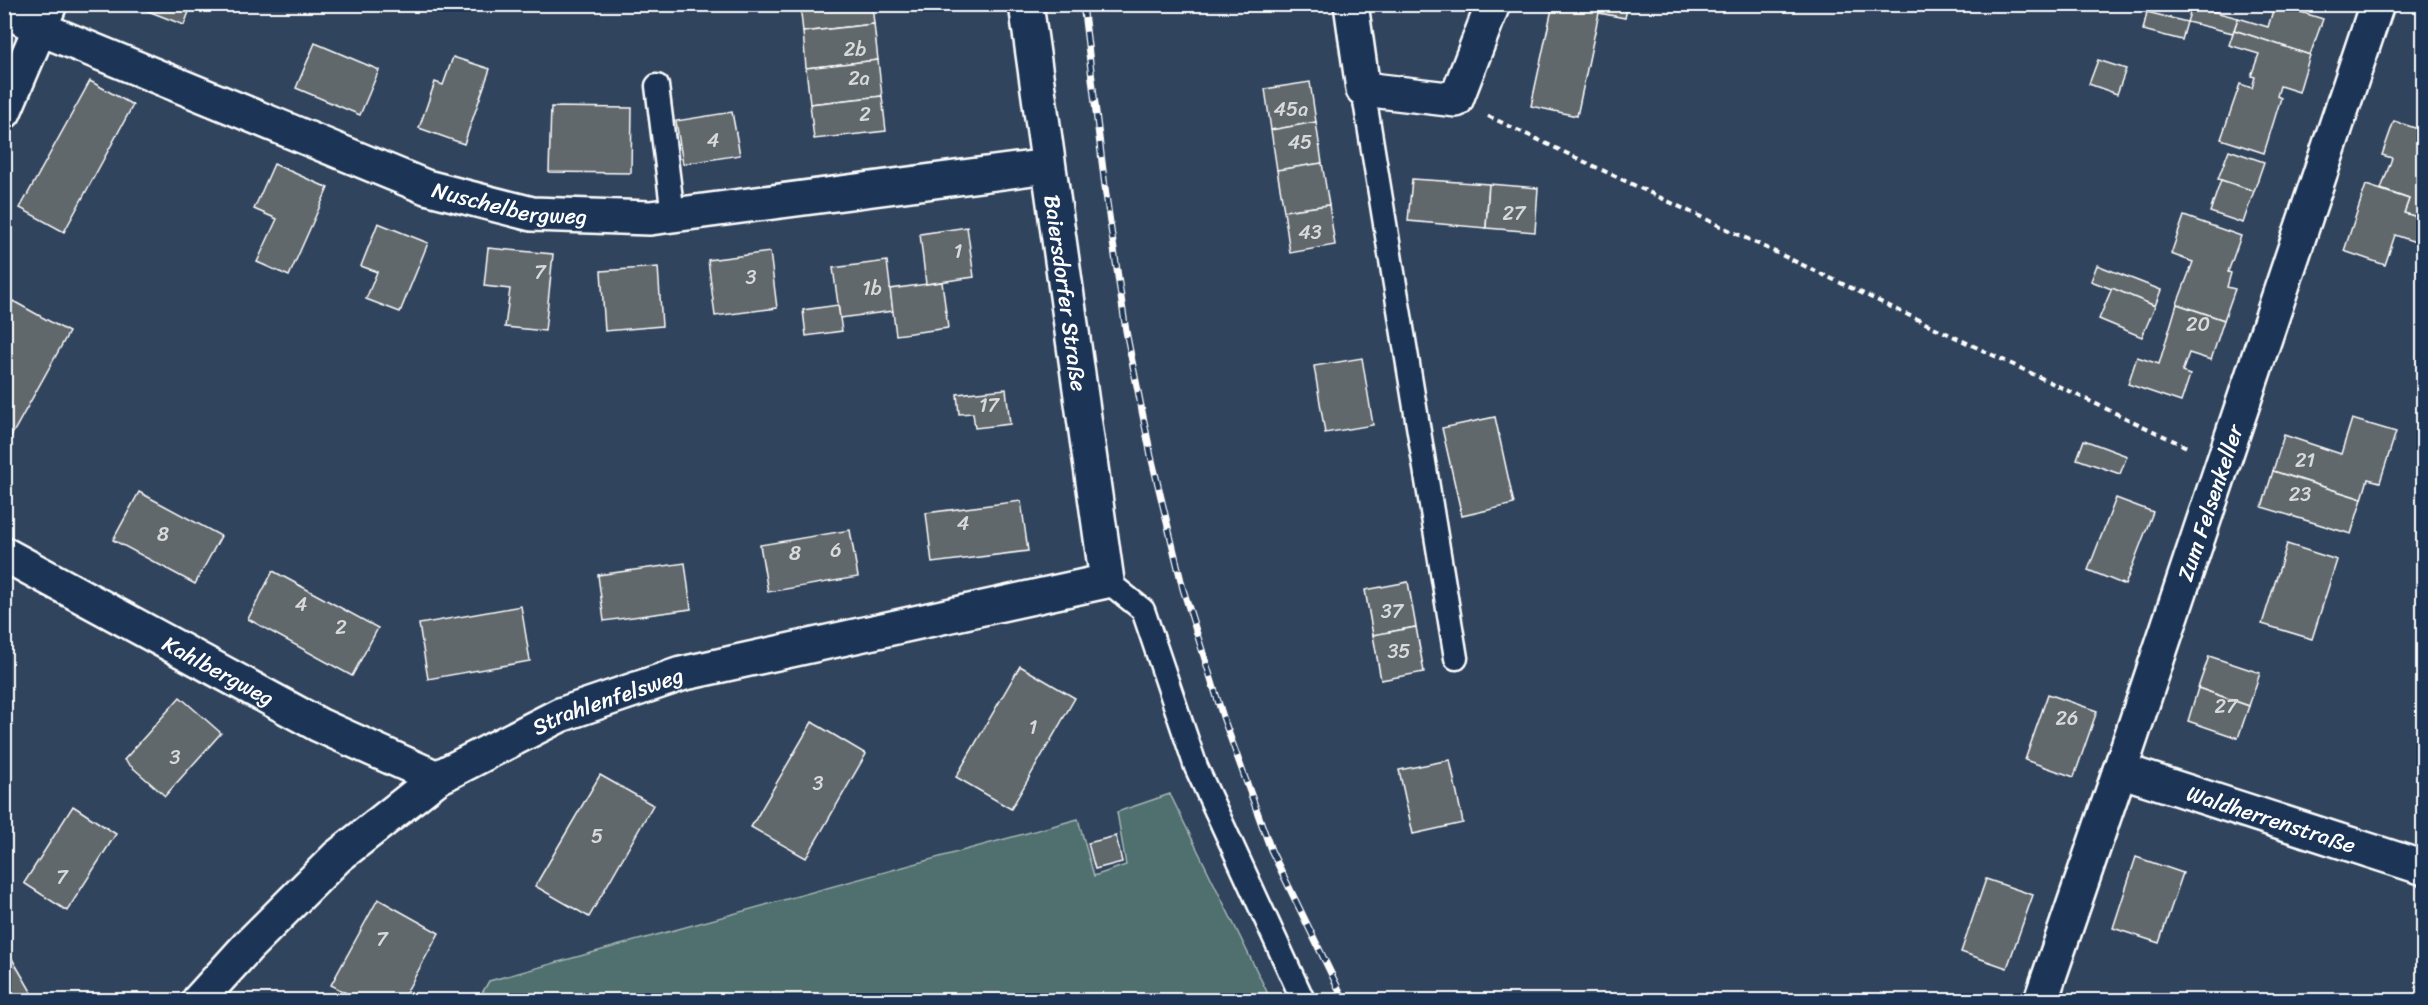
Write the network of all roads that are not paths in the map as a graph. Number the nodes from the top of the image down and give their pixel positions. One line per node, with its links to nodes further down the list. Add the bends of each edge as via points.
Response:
1 (1026, 4): 10 (street, Baiersdorfer Straße)
2 (1351, 4): 8 (street)
3 (1493, 4): 8 (street, via 1456,100)
4 (2377, 4): 15 (street, Zum Felsenkeller)
5 (4, 9): 6 (street, Nuschelbergweg)
6 (44, 16): 9 (street); 11 (street, Nuschelbergweg, via 426,187 532,214 650,218)
7 (657, 86): 11 (lane)
8 (1363, 89): 14 (lane)
9 (4, 112)
10 (1048, 166): 11 (street, Nuschelbergweg); 13 (street, Baiersdorfer Straße)
11 (673, 215)
12 (4, 554): 16 (street, Kahlbergweg, via 319,725)
13 (1107, 581): 16 (street, Strahlenfelsweg, via 681,674 560,715); 19 (lane, via 1143,610 1196,767)
14 (1456, 658)
15 (2120, 770): 17 (street, Waldherrenstraße); 20 (street, Zum Felsenkeller)
16 (437, 778): 18 (street, Strahlenfelsweg, via 337,857)
17 (2424, 868)
18 (199, 1000)
19 (1303, 1000)
20 (2041, 1000)

